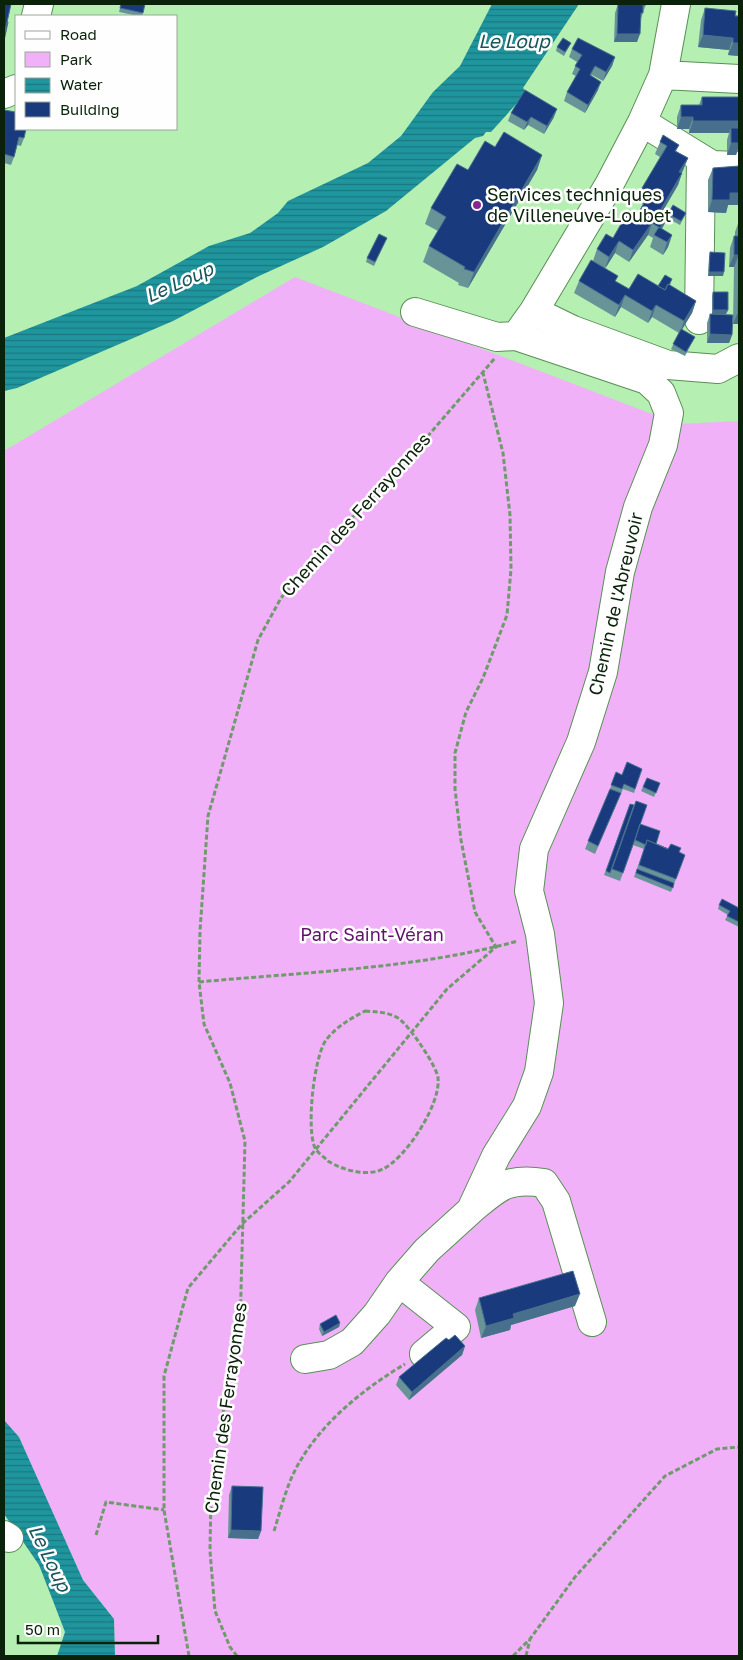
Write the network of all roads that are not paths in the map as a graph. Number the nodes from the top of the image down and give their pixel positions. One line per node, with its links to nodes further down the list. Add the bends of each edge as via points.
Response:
1 (676, 4): 2 (street)
2 (663, 75): 3 (street); 4 (street)
3 (739, 79)
4 (642, 122): 5 (street); 7 (street, via 609,185)
5 (701, 159): 6 (street, via 712,166); 9 (street)
6 (739, 166)
7 (534, 311): 10 (street); 11 (street, via 573,330 668,365 718,369)
8 (415, 312): 10 (street, Chemin de l'Abreuvoir, via 497,337)
9 (699, 320)
10 (516, 336): 12 (street, Chemin de l'Abreuvoir, via 647,380 661,393 669,413 663,446 638,507 620,572 603,672 581,742 534,849 529,891 540,934 549,1004 539,1072 527,1106 496,1156)
11 (739, 358)
12 (471, 1210): 13 (street, via 427,1250); 14 (street, via 497,1188 523,1180 544,1183 556,1201)
13 (399, 1282): 15 (street, via 456,1327); 16 (street, via 352,1342 329,1355)
14 (592, 1322)
15 (424, 1354)
16 (305, 1359)

